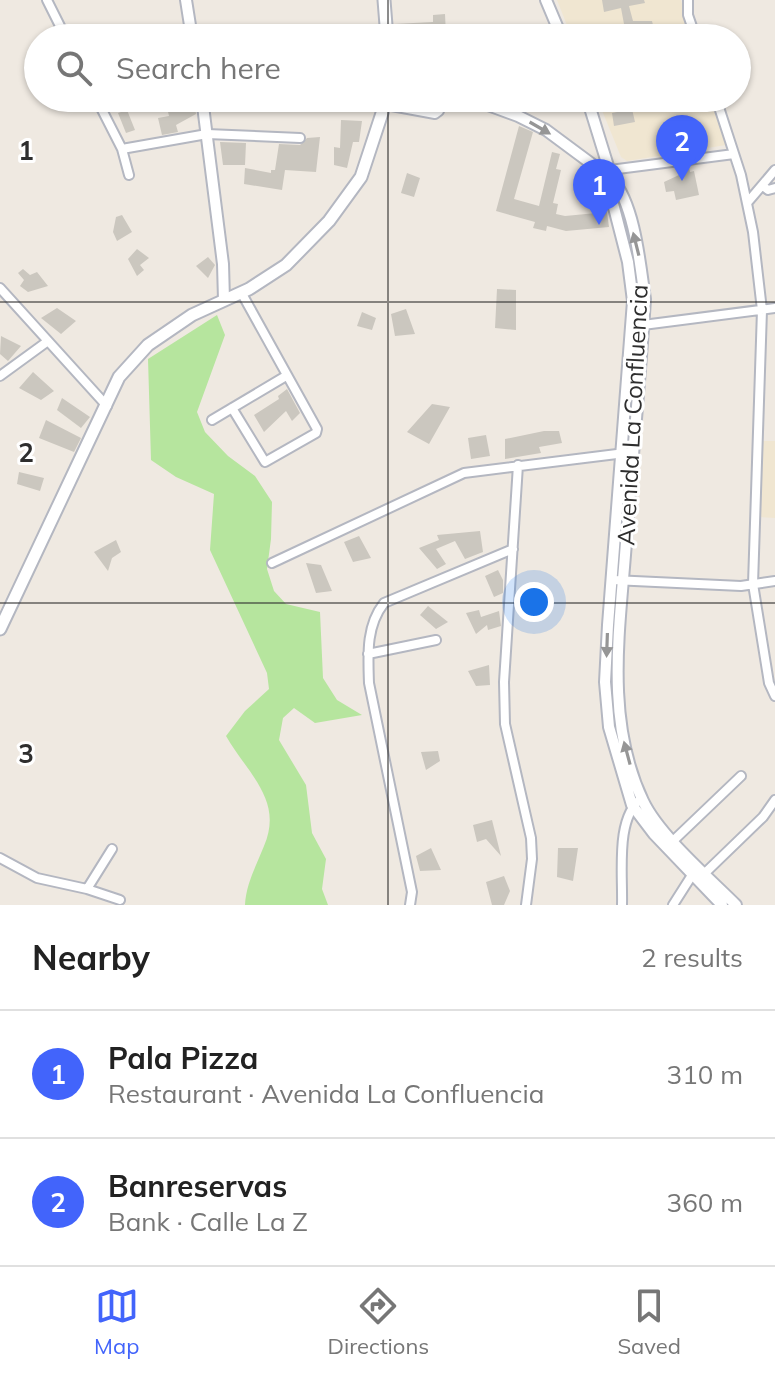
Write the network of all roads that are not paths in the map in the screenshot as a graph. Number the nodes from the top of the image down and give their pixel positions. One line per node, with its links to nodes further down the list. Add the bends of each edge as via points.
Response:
1 (47, 0): 6 (street)
2 (186, 0): 7 (street)
3 (384, 0): 8 (main road)
4 (546, 0): 9 (street)
5 (688, 0): 10 (street)
6 (59, 24)
7 (190, 24)
8 (386, 24)
9 (556, 24)
10 (691, 24)
11 (103, 112): 19 (street)
12 (204, 112): 17 (street)
13 (383, 112): 28 (main road, via 361,177 329,221 286,265)
14 (507, 112): 22 (street, one-way to 22, via 546,130)
15 (591, 112): 22 (street)
16 (720, 112): 20 (street)
17 (207, 134): 18 (street); 19 (street); 29 (street)
18 (300, 138)
19 (122, 149): 23 (street)
20 (734, 154): 22 (street); 26 (street)
21 (775, 170): 24 (street)
22 (611, 174): 32 (street, Avenida La Confluencia, one-way to 22, via 639,259 620,187); 39 (street, Avenida La Confluencia, via 610,192 633,301)
23 (129, 175)
24 (763, 186): 25 (street); 26 (street)
25 (775, 188)
26 (747, 203): 31 (street)
27 (0, 288): 33 (street)
28 (241, 292): 29 (main road); 35 (street)
29 (224, 300): 36 (main road, via 148,345 119,377)
30 (775, 308): 31 (street)
31 (762, 310): 32 (street); 45 (street)
32 (643, 325): 39 (street, Avenida La Confluencia)
33 (48, 341): 34 (street); 36 (street)
34 (0, 376)
35 (286, 376): 37 (street); 37 (street, via 317,429 269,461 262,459)
36 (107, 406): 46 (main road)
37 (232, 408): 38 (street)
38 (212, 420)
39 (628, 453): 40 (street); 43 (street, Avenida La Confluencia)
40 (518, 465): 41 (street); 42 (street, via 464,473)
41 (513, 549): 48 (street, via 384,603 373,617); 61 (street, via 505,724 531,838)
42 (272, 563)
43 (618, 581): 45 (street); 51 (street, Avenida La Confluencia, one-way to 43, via 620,724); 53 (street, Avenida La Confluencia, one-way to 53, via 605,682 609,727)
44 (775, 581): 45 (street)
45 (753, 584): 49 (street)
46 (0, 629)
47 (436, 640): 48 (street)
48 (368, 654): 60 (street, via 369,683 412,892)
49 (775, 696)
50 (741, 776): 54 (street)
51 (642, 798): 53 (street); 54 (street, Avenida La Confluencia)
52 (775, 800): 57 (street, via 763,817)
53 (632, 805): 57 (street, Avenida La Confluencia, via 654,834); 62 (street, via 623,835)
54 (674, 840): 57 (street, Avenida La Confluencia)
55 (112, 849): 58 (street)
56 (0, 858): 58 (street, via 37,878)
57 (698, 872): 63 (street); 64 (street, Avenida La Confluencia); 65 (street, Avenida La Confluencia)
58 (87, 889): 59 (street)
59 (120, 900)
60 (410, 905)
61 (526, 905)
62 (622, 905)
63 (673, 905)
64 (722, 905)
65 (736, 905)

